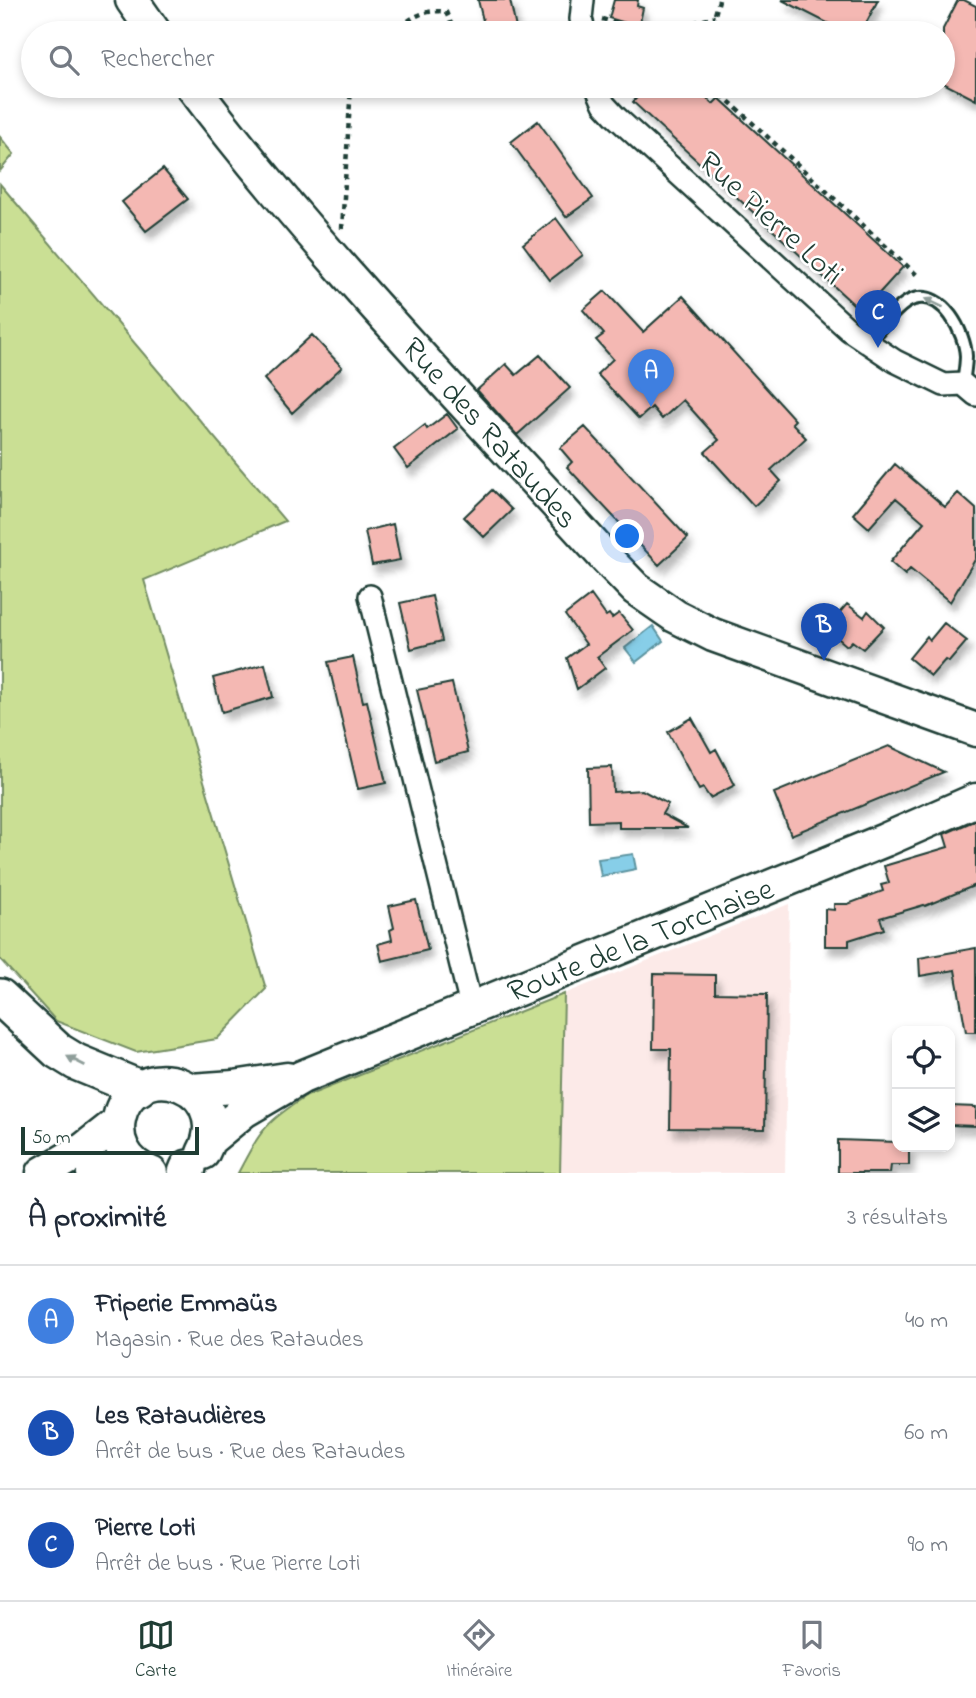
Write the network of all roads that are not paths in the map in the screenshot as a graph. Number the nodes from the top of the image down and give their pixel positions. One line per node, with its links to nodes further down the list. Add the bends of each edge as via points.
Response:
1 (132, 0): 2 (street)
2 (147, 21)
3 (201, 98): 8 (street, Rue des Rataudes, via 340,264 636,589 713,635)
4 (601, 98): 5 (street, Rue Pierre Loti, via 616,117)
5 (867, 343): 6 (street, Rue Pierre Loti, via 944,385); 6 (lane, one-way to 5, via 953,316 930,299 915,298 903,304)
6 (972, 382)
7 (370, 596): 11 (street, via 469,998)
8 (976, 730)
9 (976, 800): 11 (street, Route de la Torchaise)
10 (0, 997): 13 (main road, one-way to 10, via 58,1051)
11 (478, 1005): 12 (street, Route de la Torchaise)
12 (302, 1077): 14 (street, Route de la Torchaise); 16 (street, Route de la Torchaise, via 244,1111)
13 (139, 1088): 14 (street, Route de la Torchaise, via 165,1081); 15 (street, via 128,1098)
14 (191, 1090): 16 (street, via 208,1112)
15 (117, 1123): 17 (street, via 117,1136 127,1158); 19 (street)
16 (209, 1140): 18 (street, Route de la Torchaise)
17 (144, 1170): 20 (street)
18 (183, 1172)
19 (43, 1173)
20 (93, 1173)

